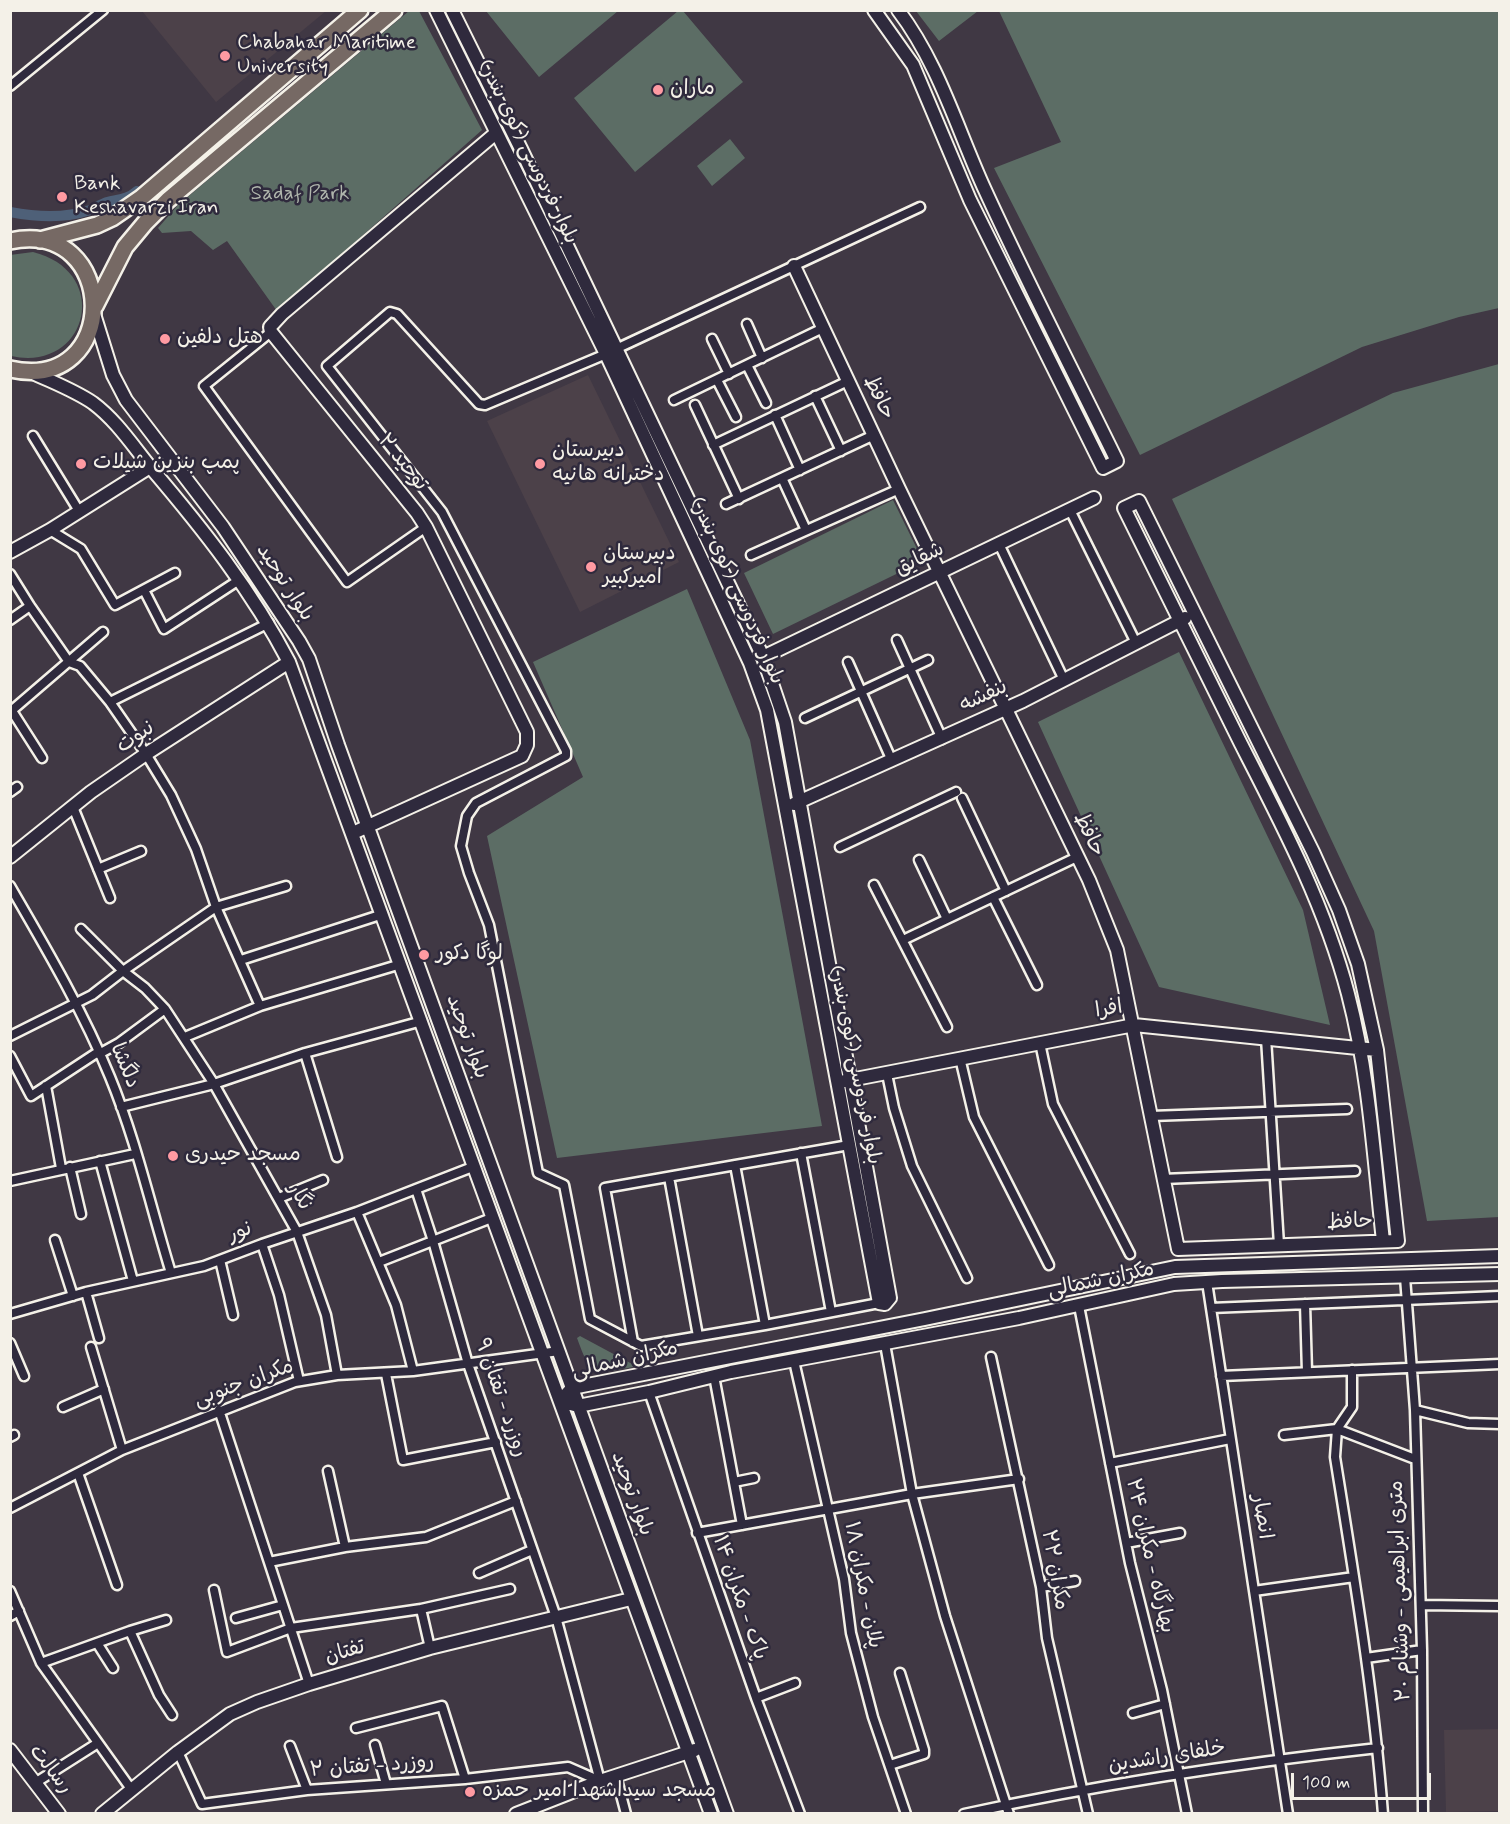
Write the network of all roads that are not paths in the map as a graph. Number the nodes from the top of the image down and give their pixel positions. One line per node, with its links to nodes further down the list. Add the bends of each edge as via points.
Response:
1 (103, 10): 10 (street)
2 (360, 10): 16 (highway, via 128,207 97,225)
3 (394, 10): 18 (highway, via 145,223 125,247)
4 (436, 10): 12 (street, بلوار فردوسی (کوی بندر))
5 (452, 10): 11 (street, بلوار فردوسی (کوی بندر))
6 (874, 10): 9 (street)
7 (898, 10): 8 (street)
8 (915, 33): 9 (street); 21 (street)
9 (899, 44): 23 (street, via 921,81 970,200)
10 (10, 86)
11 (496, 99): 12 (street); 25 (street, بلوار فردوسی (کوی بندر))
12 (482, 105): 13 (street, بلوار فردوسی (کوی بندر))
13 (496, 133): 22 (street, via 282,314 270,327); 25 (street, بلوار فردوسی (کوی بندر))
14 (920, 207): 17 (street)
15 (11, 240): 16 (highway)
16 (40, 240): 18 (highway, via 55,245 80,263 93,291)
17 (794, 266): 20 (street, حافظ); 25 (street)
18 (94, 310): 28 (highway, via 85,340 74,355 58,365); 92 (street, بلوار توحید, via 113,375 126,400 250,565 309,659)
19 (747, 324): 26 (street)
20 (823, 328): 26 (street); 31 (street, حافظ)
21 (1053, 331): 23 (street); 23 (street, via 1118,461 1103,468)
22 (271, 332): 53 (street, توحید ۲); 53 (street, via 204,386 347,582)
23 (1038, 336)
24 (712, 339): 29 (street)
25 (611, 352): 48 (street, بلوار فردوسی (کوی بندر)); 50 (street, بلوار فردوسی (کوی بندر)); 190 (street, via 485,405 479,404 393,311 327,366 442,512 566,750 566,756 476,804 466,816 461,846 489,925 538,1173 564,1185 590,1319)
26 (762, 358): 27 (street)
27 (747, 365): 29 (street); 34 (street)
28 (19, 372): 42 (street, بلوار توحید, via 79,394 93,404)
29 (729, 374): 30 (street)
30 (717, 380): 33 (street); 37 (street)
31 (848, 381): 32 (street); 38 (street, حافظ)
32 (816, 396): 36 (street); 41 (street)
33 (674, 400)
34 (766, 403)
35 (695, 405): 40 (street)
36 (775, 415): 40 (street); 43 (street)
37 (736, 417)
38 (874, 435): 41 (street); 45 (street, حافظ)
39 (33, 436): 52 (street)
40 (713, 445): 47 (street)
41 (841, 451): 43 (street)
42 (150, 467): 52 (street); 62 (street, بلوار توحید)
43 (800, 470): 44 (street)
44 (782, 478): 47 (street); 55 (street)
45 (898, 489): 55 (street); 60 (street, حافظ)
46 (1094, 498): 51 (street, شقایق)
47 (739, 499): 49 (street)
48 (689, 500): 50 (street); 72 (street, بلوار فردوسی (کوی بندر))
49 (726, 504)
50 (676, 505): 77 (street, بلوار فردوسی (کوی بندر))
51 (1070, 510): 56 (street, شقایق); 71 (street)
52 (79, 511): 54 (street)
53 (426, 527): 92 (street, توحید ۲, via 527,732 527,745 522,756)
54 (51, 530): 57 (street); 63 (street, via 81,549 115,605)
55 (806, 530): 58 (street)
56 (999, 544): 60 (street, شقایق); 79 (street)
57 (10, 552)
58 (751, 555)
59 (175, 573): 63 (street)
60 (939, 573): 72 (street, شقایق); 82 (street, حافظ)
61 (10, 574): 64 (street)
62 (239, 580): 63 (street, via 164,629); 68 (street, بلوار توحید)
63 (144, 590)
64 (30, 606): 66 (street); 74 (street)
65 (1195, 613): 67 (street, بنفشه); 67 (street, via 1139,501 1125,508); 126 (street, via 1339,910 1358,964)
66 (10, 620)
67 (1179, 621): 71 (street, بنفشه); 125 (street, via 1301,866 1347,992)
68 (269, 623): 75 (street, بلوار توحید); 81 (street)
69 (103, 632): 74 (street)
70 (897, 640): 78 (street)
71 (1136, 643): 79 (street, بنفشه)
72 (763, 657): 77 (street); 89 (street, بلوار فردوسی (کوی بندر), via 785,722)
73 (928, 660): 78 (street)
74 (69, 662): 81 (street, via 80,666); 83 (street)
75 (290, 662): 86 (street, نبوت); 93 (street, بلوار توحید)
76 (848, 662): 80 (street)
77 (750, 663): 91 (street, بلوار فردوسی (کوی بندر), via 767,710)
78 (910, 669): 80 (street); 85 (street)
79 (1064, 680): 82 (street, بنفشه)
80 (861, 692): 84 (street); 88 (street)
81 (110, 702): 86 (street)
82 (1004, 709): 85 (street, بنفشه); 97 (street, حافظ)
83 (11, 712): 87 (street)
84 (806, 718)
85 (942, 739): 88 (street, بنفشه)
86 (146, 754): 90 (street, نبوت); 106 (street, via 171,795 196,849)
87 (42, 758)
88 (892, 761): 89 (street, بنفشه)
89 (799, 802): 91 (street, بنفشه); 132 (street, بلوار فردوسی (کوی بندر))
90 (73, 807): 96 (street, نبوت); 99 (street)
91 (785, 808): 133 (street, بلوار فردوسی (کوی بندر))
92 (369, 826): 93 (street, توحید ۲); 194 (street, بلوار توحید)
93 (353, 833): 107 (street, بلوار توحید)
94 (840, 847): 103 (street, via 959,795)
95 (141, 851): 99 (street)
96 (10, 857)
97 (1077, 857): 103 (street); 119 (street, حافظ, via 1117,950)
98 (919, 860): 108 (street)
99 (98, 869): 105 (street)
100 (874, 885): 110 (street)
101 (10, 886): 115 (street, دلگشا)
102 (286, 886): 106 (street)
103 (1006, 891): 104 (street)
104 (993, 897): 108 (street); 114 (street)
105 (110, 898)
106 (216, 907): 111 (street); 113 (street)
107 (383, 914): 111 (street); 112 (street, بلوار توحید)
108 (947, 919): 110 (street)
109 (81, 928): 113 (street, نگار)
110 (903, 940): 120 (street)
111 (241, 960): 116 (street)
112 (401, 964): 116 (street); 118 (street, بلوار توحید)
113 (123, 971): 115 (street); 117 (street, نگار)
114 (1037, 985)
115 (76, 1004): 121 (street); 127 (street, دلگشا)
116 (260, 1006): 122 (street)
117 (165, 1009): 122 (street, نگار); 127 (street)
118 (422, 1021): 128 (street); 146 (street, بلوار توحید)
119 (1134, 1025): 123 (street, افرا); 124 (street, افرا); 139 (street, حافظ)
120 (946, 1027)
121 (10, 1036)
122 (185, 1037): 134 (street, نگار)
123 (1266, 1038): 125 (street, افرا); 138 (street)
124 (1040, 1044): 130 (street, افرا); 165 (street, via 1053,1104)
125 (1359, 1047): 126 (street, افرا); 162 (street)
126 (1377, 1050): 162 (street, حافظ, via 1398,1241)
127 (99, 1053): 135 (street); 136 (street, دلگشا)
128 (305, 1053): 134 (street); 143 (street)
129 (10, 1056): 135 (street, via 31,1096)
130 (960, 1058): 131 (street, افرا); 169 (street, via 974,1117)
131 (887, 1074): 132 (street, افرا); 173 (street, via 912,1166)
132 (851, 1080): 133 (street, افرا); 179 (street, بلوار فردوسی (کوی بندر))
133 (837, 1082): 140 (street, بلوار فردوسی (کوی بندر))
134 (214, 1084): 136 (street); 155 (street, نگار)
135 (46, 1086): 147 (street)
136 (121, 1107): 142 (street, دلگشا)
137 (1347, 1109): 138 (street)
138 (1271, 1113): 139 (street); 149 (street)
139 (1151, 1116): 151 (street, حافظ)
140 (849, 1145): 141 (street); 179 (street, بلوار فردوسی (کوی بندر))
141 (801, 1153): 145 (street); 184 (street)
142 (135, 1154): 144 (street); 170 (street, دلگشا)
143 (337, 1157)
144 (100, 1161): 147 (street); 174 (street)
145 (735, 1165): 150 (street); 187 (street)
146 (475, 1166): 154 (street, نور); 158 (street, بلوار توحید)
147 (65, 1168): 152 (street); 157 (street)
148 (1355, 1170): 149 (street)
149 (1275, 1174): 151 (street); 164 (street)
150 (669, 1177): 188 (street); 190 (street, via 605,1188)
151 (1163, 1179): 164 (street, حافظ, via 1178,1249)
152 (10, 1180)
153 (323, 1180): 155 (street)
154 (416, 1189): 156 (street, نور); 161 (street, روزرد - تفتان ۹)
155 (279, 1198): 159 (street, نگار)
156 (357, 1212): 159 (street, نور); 168 (street)
157 (81, 1214)
158 (494, 1217): 161 (street); 195 (street, بلوار توحید)
159 (297, 1232): 163 (street, نور); 206 (street, نگار, via 326,1316)
160 (55, 1240): 177 (street)
161 (434, 1241): 168 (street); 198 (street, روزرد - تفتان ۹)
162 (1383, 1241): 164 (street, حافظ)
163 (262, 1244): 167 (street, نور); 210 (street, via 279,1295)
164 (1279, 1245)
165 (1130, 1254)
166 (1500, 1256): 205 (street, مکران شمالی, via 1175,1267)
167 (220, 1260): 170 (street, نور); 186 (street)
168 (379, 1262): 202 (street, via 402,1324)
169 (1049, 1265)
170 (171, 1273): 174 (street, نور)
171 (1500, 1274): 172 (street, مکران شمالی)
172 (1405, 1277): 175 (street, مکران شمالی); 180 (street, ۲۰ متری ابراهیمی - وشنام)
173 (967, 1278)
174 (133, 1281): 176 (street, نور)
175 (1207, 1282): 182 (street, مکران شمالی, via 1174,1284); 183 (street, انصار)
176 (86, 1292): 177 (street, نور); 189 (street)
177 (73, 1296): 185 (street, نور)
178 (1500, 1296): 180 (street)
179 (885, 1301): 184 (street)
180 (1406, 1301): 181 (street); 200 (street, ۲۰ متری ابراهیمی - وشنام)
181 (1305, 1304): 183 (street); 203 (street)
182 (1079, 1306): 192 (street, مکران شمالی); 226 (street, بهارگاه - مکران ۲۴)
183 (1211, 1308): 209 (street, انصار)
184 (831, 1312): 187 (street)
185 (10, 1314)
186 (233, 1315)
187 (765, 1325): 188 (street)
188 (698, 1336): 190 (street, via 641,1346)
189 (99, 1338)
190 (633, 1342)
191 (10, 1343): 207 (street)
192 (885, 1344): 197 (street, مکران شمالی); 232 (street)
193 (92, 1347): 211 (street)
194 (559, 1352): 195 (street, مکران جنوبی); 212 (street, بلوار توحید)
195 (543, 1354): 198 (street, مکران جنوبی); 214 (street, بلوار توحید)
196 (990, 1357): 230 (street, مکران ۲۲)
197 (794, 1361): 208 (street, مکران شمالی); 235 (street, پلان - مکران ۱۸)
198 (468, 1364): 202 (street, مکران جنوبی); 223 (street, روزرد - تفتان ۹)
199 (1500, 1364): 200 (street)
200 (1412, 1367): 201 (street); 218 (street, ۲۰ متری ابراهیمی - وشنام)
201 (1352, 1370): 203 (street); 220 (street, via 1352,1407)
202 (413, 1371): 204 (street, مکران جنوبی)
203 (1307, 1372): 209 (street)
204 (386, 1374): 206 (street, مکران جنوبی); 223 (street, via 403,1460)
205 (645, 1374): 212 (street, مکران شمالی); 213 (street)
206 (337, 1375): 210 (street, مکران جنوبی)
207 (24, 1376)
208 (714, 1376): 213 (street, مکران شمالی); 231 (street)
209 (1221, 1376): 222 (street, انصار)
210 (299, 1381): 217 (street, مکران جنوبی)
211 (105, 1389): 216 (street); 224 (street)
212 (572, 1389): 214 (street, مکران شمالی); 215 (street, بلوار توحید)
213 (649, 1392): 215 (street, مکران شمالی); 237 (street, پاک - مکران ۱۴)
214 (560, 1401): 215 (street, مکران شمالی); 252 (street, بلوار توحید)
215 (578, 1406): 281 (street, بلوار توحید)
216 (63, 1407)
217 (219, 1410): 224 (street, مکران جنوبی); 242 (street)
218 (1415, 1410): 219 (street, via 1468,1423); 225 (street, ۲۰ متری ابراهیمی - وشنام)
219 (1500, 1424)
220 (1337, 1429): 221 (street); 225 (street); 244 (street, via 1335,1457)
221 (1284, 1435)
222 (1230, 1439): 226 (street); 251 (street, انصار)
223 (496, 1442): 233 (street, روزرد - تفتان ۹)
224 (122, 1450): 228 (street, مکران جنوبی)
225 (1415, 1459): 254 (street, ۲۰ متری ابراهیمی - وشنام)
226 (1110, 1463): 239 (street, بهارگاه - مکران ۲۴)
227 (328, 1471): 240 (street)
228 (78, 1473): 234 (street, مکران جنوبی); 246 (street)
229 (754, 1478): 231 (street)
230 (1018, 1479): 232 (street); 247 (street, مکران ۲۲)
231 (734, 1482): 236 (street)
232 (912, 1494): 235 (street); 297 (street, via 945,1616)
233 (516, 1501): 240 (street, via 426,1537); 241 (street, روزرد - تفتان ۹)
234 (10, 1508)
235 (828, 1509): 236 (street); 287 (street, پلان - مکران ۱۸, via 851,1633)
236 (742, 1525): 237 (street)
237 (697, 1533): 273 (street, پاک - مکران ۱۴)
238 (1180, 1533): 239 (street)
239 (1126, 1543): 274 (street, بهارگاه - مکران ۲۴)
240 (345, 1547): 242 (street)
241 (532, 1550): 243 (street); 259 (street, روزرد - تفتان ۹)
242 (269, 1562): 253 (street)
243 (479, 1573)
244 (1354, 1577): 251 (street); 267 (street)
245 (1075, 1581): 247 (street)
246 (117, 1585)
247 (1041, 1587): 295 (street, مکران ۲۲, via 1047,1638)
248 (510, 1588): 256 (street)
249 (214, 1590): 262 (street, via 227,1652)
250 (10, 1591): 257 (street)
251 (1254, 1592): 286 (street, انصار)
252 (631, 1599): 259 (street, تفتان); 285 (street, بلوار توحید)
253 (283, 1605): 260 (street); 262 (street)
254 (1420, 1605): 255 (street); 266 (street, ۲۰ متری ابراهیمی - وشنام)
255 (1500, 1606)
256 (421, 1609): 262 (street); 265 (street)
257 (19, 1611): 258 (street); 268 (street)
258 (10, 1616)
259 (556, 1617): 265 (street, تفتان); 291 (street, روزرد - تفتان ۹)
260 (236, 1618)
261 (166, 1620): 263 (street)
262 (291, 1628): 272 (street)
263 (130, 1631): 264 (street); 276 (street)
264 (96, 1643): 268 (street); 269 (street)
265 (430, 1648): 272 (street, تفتان)
266 (1422, 1650): 267 (street); 311 (street, ۲۰ متری ابراهیمی - وشنام)
267 (1366, 1658): 282 (street)
268 (41, 1663): 278 (street)
269 (113, 1668)
270 (900, 1673): 287 (street, via 924,1754)
271 (795, 1683): 273 (street)
272 (309, 1684): 284 (street, تفتان, via 230,1714)
273 (756, 1698): 304 (street, پاک - مکران ۱۴)
274 (1165, 1704): 275 (street); 288 (street, بهارگاه - مکران ۲۴)
275 (1133, 1713)
276 (172, 1715)
277 (356, 1728): 290 (street, via 442,1706)
278 (98, 1743): 292 (street); 294 (street)
279 (375, 1745): 293 (street)
280 (290, 1746): 296 (street)
281 (702, 1748): 285 (street); 303 (street, بلوار توحید)
282 (1378, 1748): 286 (street, خلفای راشدین); 310 (street)
283 (10, 1750): 292 (street, رسالت)
284 (178, 1752): 294 (street, تفتان); 296 (street, روزرد - تفتان ۲, via 202,1804)
285 (688, 1752): 289 (street); 302 (street, بلوار توحید)
286 (1280, 1758): 288 (street, خلفای راشدین); 309 (street, انصار)
287 (890, 1765): 305 (street, پلان - مکران ۱۸)
288 (1180, 1774): 295 (street, خلفای راشدین); 308 (street, بهارگاه - مکران ۲۴)
289 (616, 1776): 291 (street); 301 (street)
290 (465, 1779): 291 (street, روزرد - تفتان ۲, via 568,1767); 293 (street, روزرد - تفتان ۲)
291 (600, 1781): 300 (street)
292 (35, 1783): 298 (street, رسالت)
293 (386, 1784): 296 (street, روزرد - تفتان ۲)
294 (131, 1789): 299 (street, تفتان)
295 (1083, 1789): 297 (street, خلفای راشدین); 307 (street, مکران ۲۲)
296 (307, 1790)
297 (1008, 1809): 306 (street, خلفای راشدین)
298 (59, 1814)
299 (102, 1814)
300 (516, 1814)
301 (626, 1814)
302 (711, 1814)
303 (727, 1814)
304 (800, 1814)
305 (906, 1814)
306 (964, 1814)
307 (1088, 1814)
308 (1187, 1814)
309 (1288, 1814)
310 (1383, 1814)
311 (1423, 1814)

